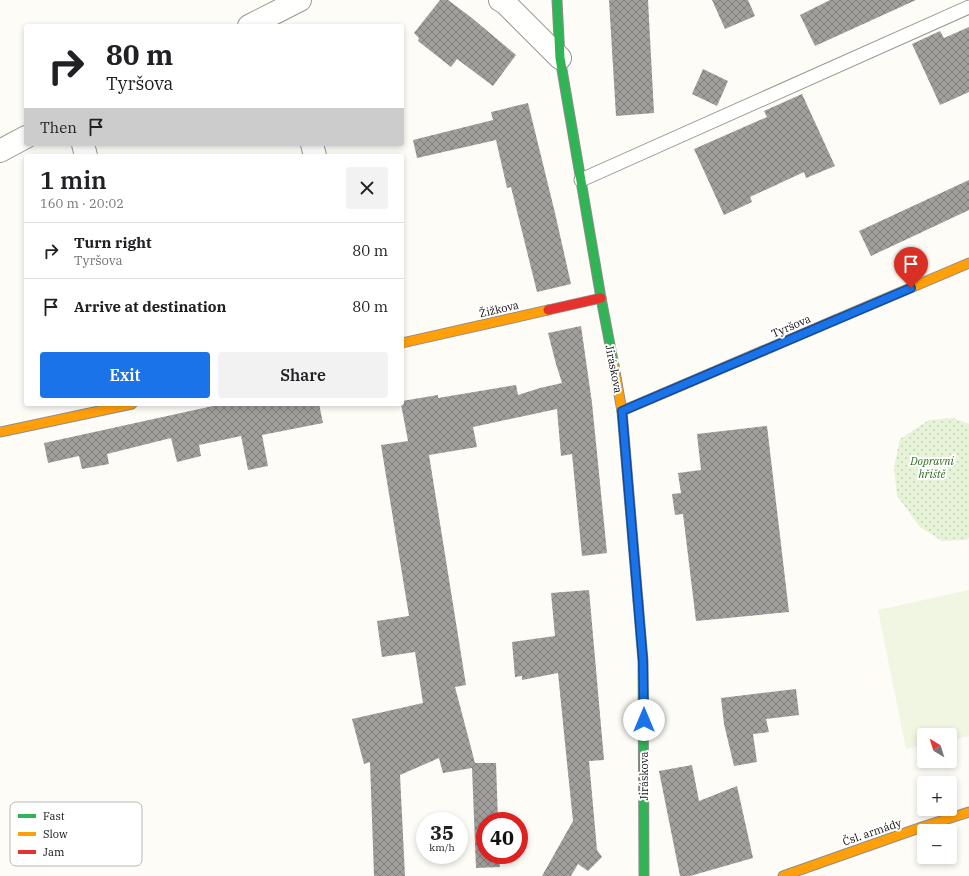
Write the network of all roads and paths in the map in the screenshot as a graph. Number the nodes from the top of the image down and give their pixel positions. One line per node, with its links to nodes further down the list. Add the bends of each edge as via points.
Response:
1 (500, 0): 6 (street)
2 (557, 0): 6 (street, Jiráskova)
3 (969, 7): 9 (lane)
4 (290, 12): 5 (street)
5 (255, 24)
6 (560, 58): 9 (street, Jiráskova)
7 (24, 138): 8 (street)
8 (0, 151)
9 (581, 180): 11 (street, Jiráskova)
10 (969, 263): 14 (street, Tyršova)
11 (600, 298): 12 (street, Žižkova); 14 (street, Jiráskova)
12 (404, 343)
13 (123, 406): 15 (street)
14 (622, 411): 18 (street, Jiráskova, via 643,661)
15 (0, 432)
16 (969, 812): 17 (street, Čsl. armády, via 922,827)
17 (818, 870): 19 (street, Čsl. armády)
18 (644, 876)
19 (783, 876)

